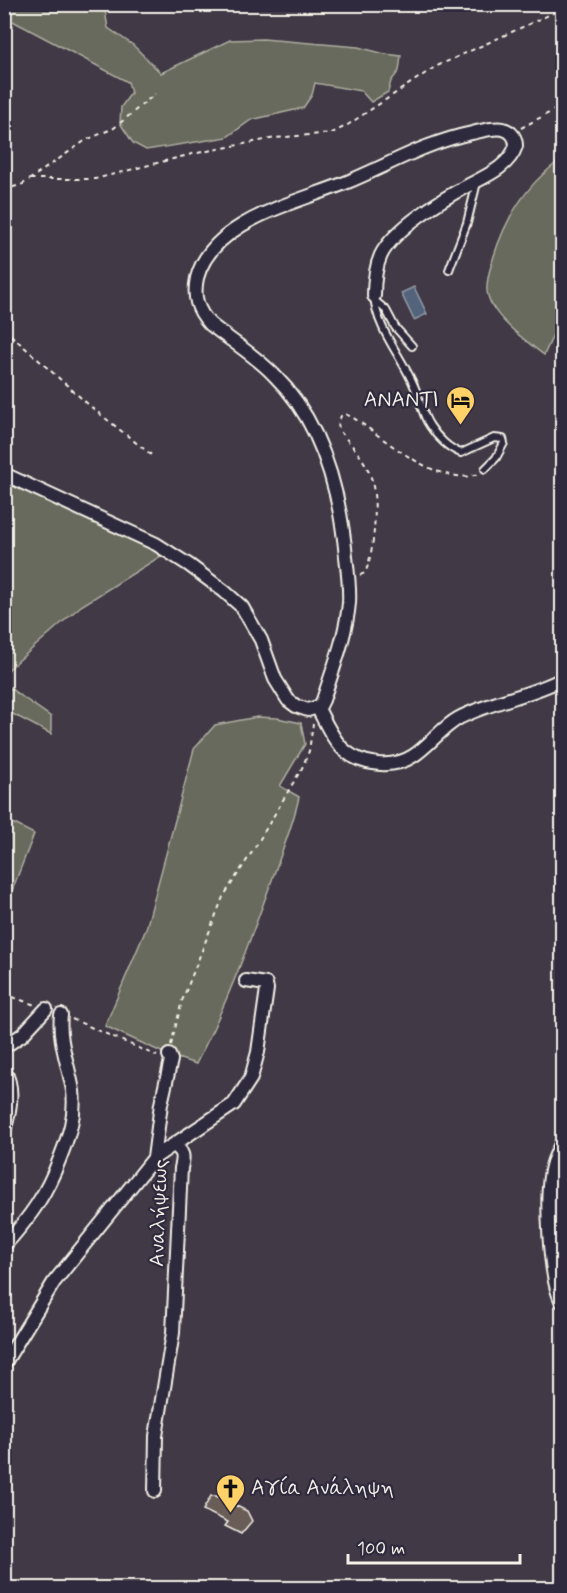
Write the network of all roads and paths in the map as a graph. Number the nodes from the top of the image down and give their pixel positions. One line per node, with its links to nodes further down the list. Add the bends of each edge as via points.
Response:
1 (562, 9): 5 (path, via 435,67 332,132 202,152 95,180)
2 (155, 94): 5 (path, via 114,128 86,140)
3 (562, 106): 4 (path)
4 (511, 134): 6 (street, via 516,146 509,158); 15 (street, via 496,129 431,143 263,214 219,243 199,273 195,300 202,315 275,375 297,402 315,434 341,515)
5 (30, 179): 7 (path)
6 (477, 180): 8 (lane, via 467,223); 9 (street, via 430,208 385,248 376,271)
7 (4, 190)
8 (449, 270)
9 (374, 298): 11 (lane); 13 (lane, via 380,320 432,429 450,448 461,453 494,438 502,439 501,451)
10 (4, 329): 12 (path)
11 (412, 346)
12 (154, 457)
13 (485, 469): 15 (path, via 463,477 444,474 352,417 341,416 339,430 369,470 375,501 367,570 362,575)
14 (4, 474): 17 (street, via 156,544 209,579 246,613 282,693 296,706)
15 (348, 576): 17 (street, via 349,606 344,628 323,700)
16 (562, 680): 17 (street, via 458,719 413,756 396,763 368,762 347,752)
17 (315, 708): 23 (path, via 313,733 302,768 223,897 182,1001)
18 (246, 981): 27 (street, via 266,984 267,989 251,1077 234,1104)
19 (4, 994): 20 (path)
20 (46, 1009): 22 (street, via 22,1035)
21 (61, 1015): 23 (path); 29 (street, via 59,1029 72,1086 74,1119 42,1199)
22 (4, 1047)
23 (170, 1058): 28 (street)
24 (4, 1070): 25 (street, via 9,1083 10,1113)
25 (4, 1131)
26 (562, 1142): 30 (street, via 552,1164 548,1194 553,1274)
27 (173, 1145): 28 (street, Αναλήψεως); 32 (street, Αναλήψεως, via 180,1148 184,1157 173,1333 156,1436)
28 (154, 1158): 31 (street, Αναλήψεως, via 54,1282)
29 (4, 1246)
30 (562, 1302)
31 (4, 1364)
32 (155, 1491)

